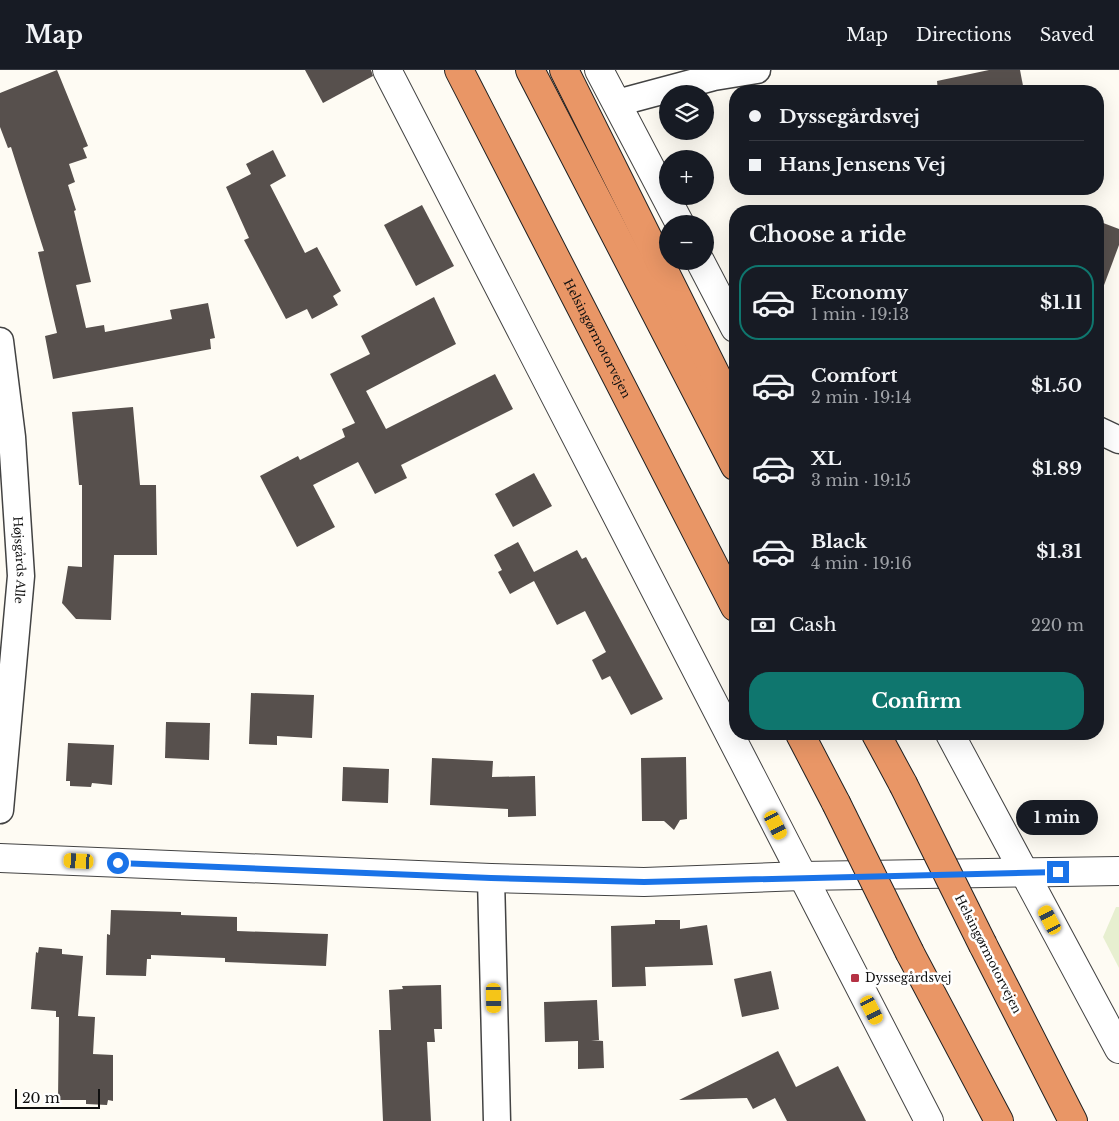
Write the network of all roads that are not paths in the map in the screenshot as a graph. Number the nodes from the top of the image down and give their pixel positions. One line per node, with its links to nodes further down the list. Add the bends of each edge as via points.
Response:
1 (387, 70): 18 (street)
2 (530, 70): 16 (highway)
3 (564, 70): 13 (highway)
4 (599, 70): 8 (street)
5 (756, 70): 7 (street)
6 (458, 72): 17 (highway, Helsingørmotorvejen)
7 (713, 74): 8 (street)
8 (617, 103): 9 (street)
9 (675, 215)
10 (705, 270): 11 (street)
11 (729, 317)
12 (0, 341): 23 (street, Højsgårds Alle, via 12,437 21,576)
13 (729, 401)
14 (1104, 433): 15 (street)
15 (1119, 440)
16 (729, 454)
17 (729, 595)
18 (729, 734)
19 (732, 740): 27 (street)
20 (803, 740): 32 (highway, bridge)
21 (879, 740): 33 (highway, Helsingørmotorvejen, bridge)
22 (953, 740): 26 (street)
23 (0, 810)
24 (0, 858): 28 (street)
25 (1119, 871): 26 (street)
26 (1024, 872): 27 (street); 29 (street)
27 (802, 876): 28 (street, via 644,882); 31 (street)
28 (491, 878): 30 (street)
29 (1119, 1049)
30 (498, 1121)
31 (929, 1121)
32 (999, 1121)
33 (1072, 1121)

